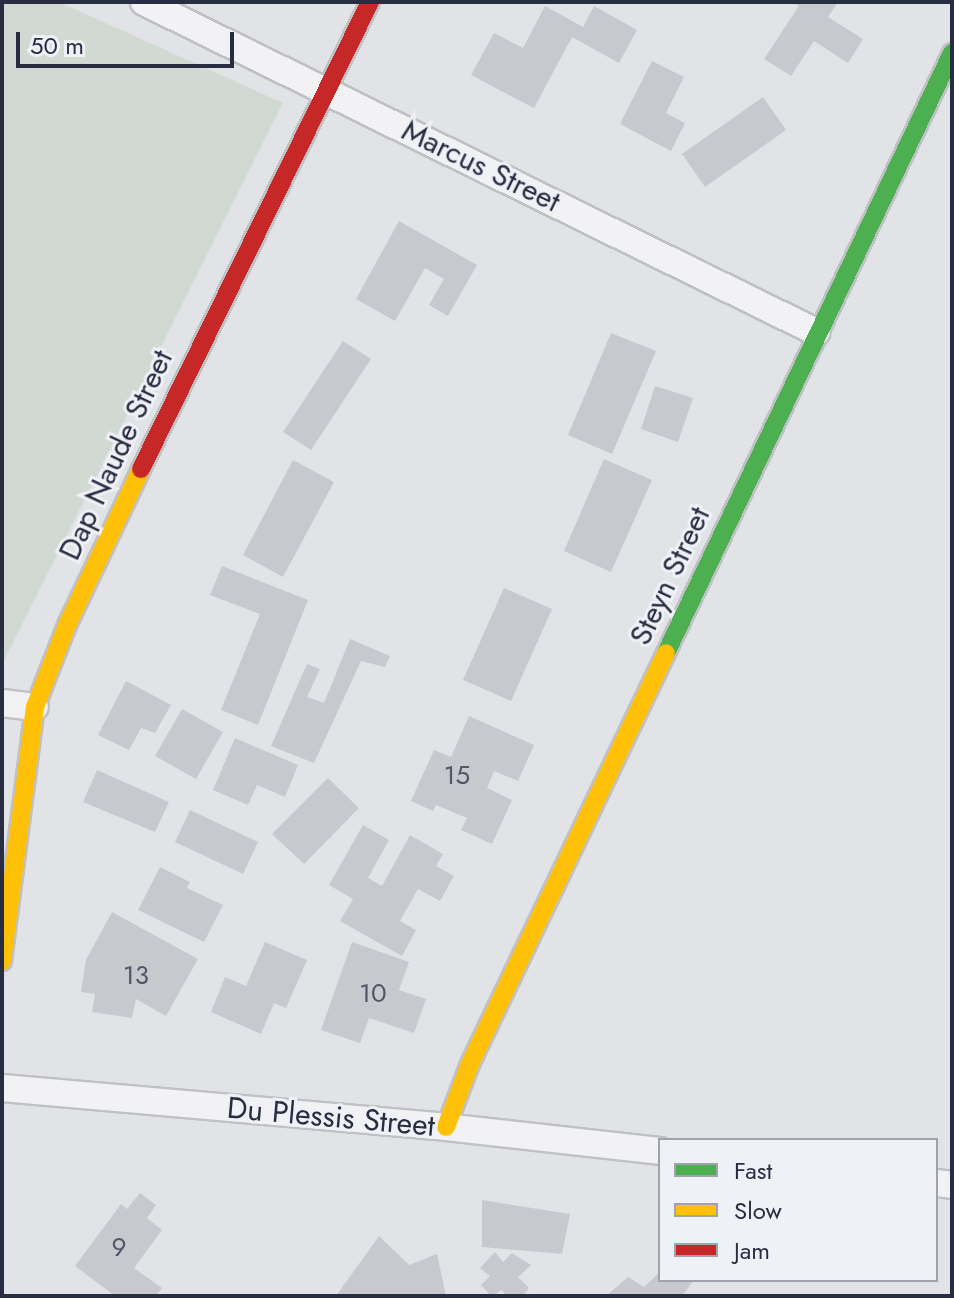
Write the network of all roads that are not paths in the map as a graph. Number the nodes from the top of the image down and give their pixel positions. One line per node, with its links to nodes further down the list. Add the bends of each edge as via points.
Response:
1 (144, 2): 4 (street, Marcus Street)
2 (370, 2): 4 (street, Dap Naude Street)
3 (952, 53): 5 (street, Steyn Street)
4 (327, 90): 5 (street, Marcus Street); 7 (street, Dap Naude Street, via 186,373 68,623)
5 (816, 332): 10 (street, Steyn Street, via 477,1050)
6 (2, 703): 7 (street)
7 (35, 707): 8 (street, Dap Naude Street)
8 (2, 961)
9 (2, 1088): 10 (street, Du Plessis Street)
10 (446, 1127): 11 (street, Du Plessis Street)
11 (658, 1151)

